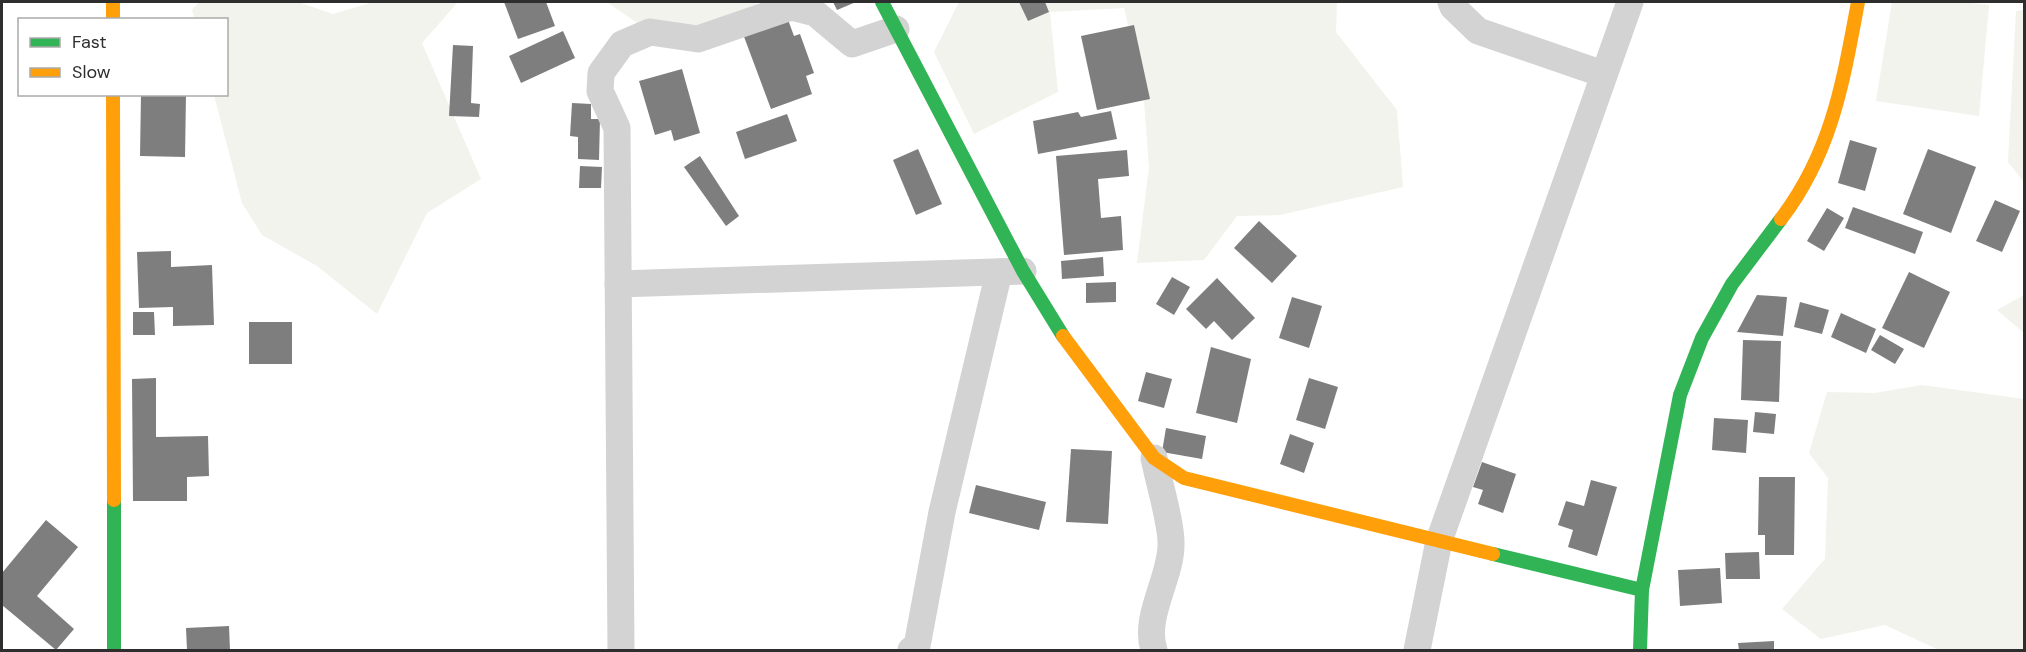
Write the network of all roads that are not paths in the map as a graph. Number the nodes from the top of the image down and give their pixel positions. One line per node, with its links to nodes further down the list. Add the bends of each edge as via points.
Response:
1 (113, 2): 6 (street)
2 (882, 2): 7 (street)
3 (1452, 2): 8 (street, via 1478,31)
4 (1630, 2): 8 (street)
5 (1858, 2): 14 (street, via 1841,91 1820,157 1791,206 1732,284 1702,338 1680,395)
6 (113, 18)
7 (896, 29): 10 (street); 11 (street, via 852,44 815,13 791,7 698,39 650,32 622,44 601,73 600,91 617,128)
8 (1603, 74): 13 (street)
9 (113, 96): 15 (street)
10 (1011, 272): 11 (street); 12 (street); 17 (street, via 942,512 917,646)
11 (618, 284): 16 (street)
12 (1154, 458): 13 (street, via 1184,478); 18 (street, via 1172,545 1155,615 1151,642)
13 (1439, 541): 14 (street); 19 (street)
14 (1642, 590): 20 (street)
15 (114, 651)
16 (621, 651)
17 (911, 651)
18 (1154, 651)
19 (1417, 651)
20 (1640, 651)

